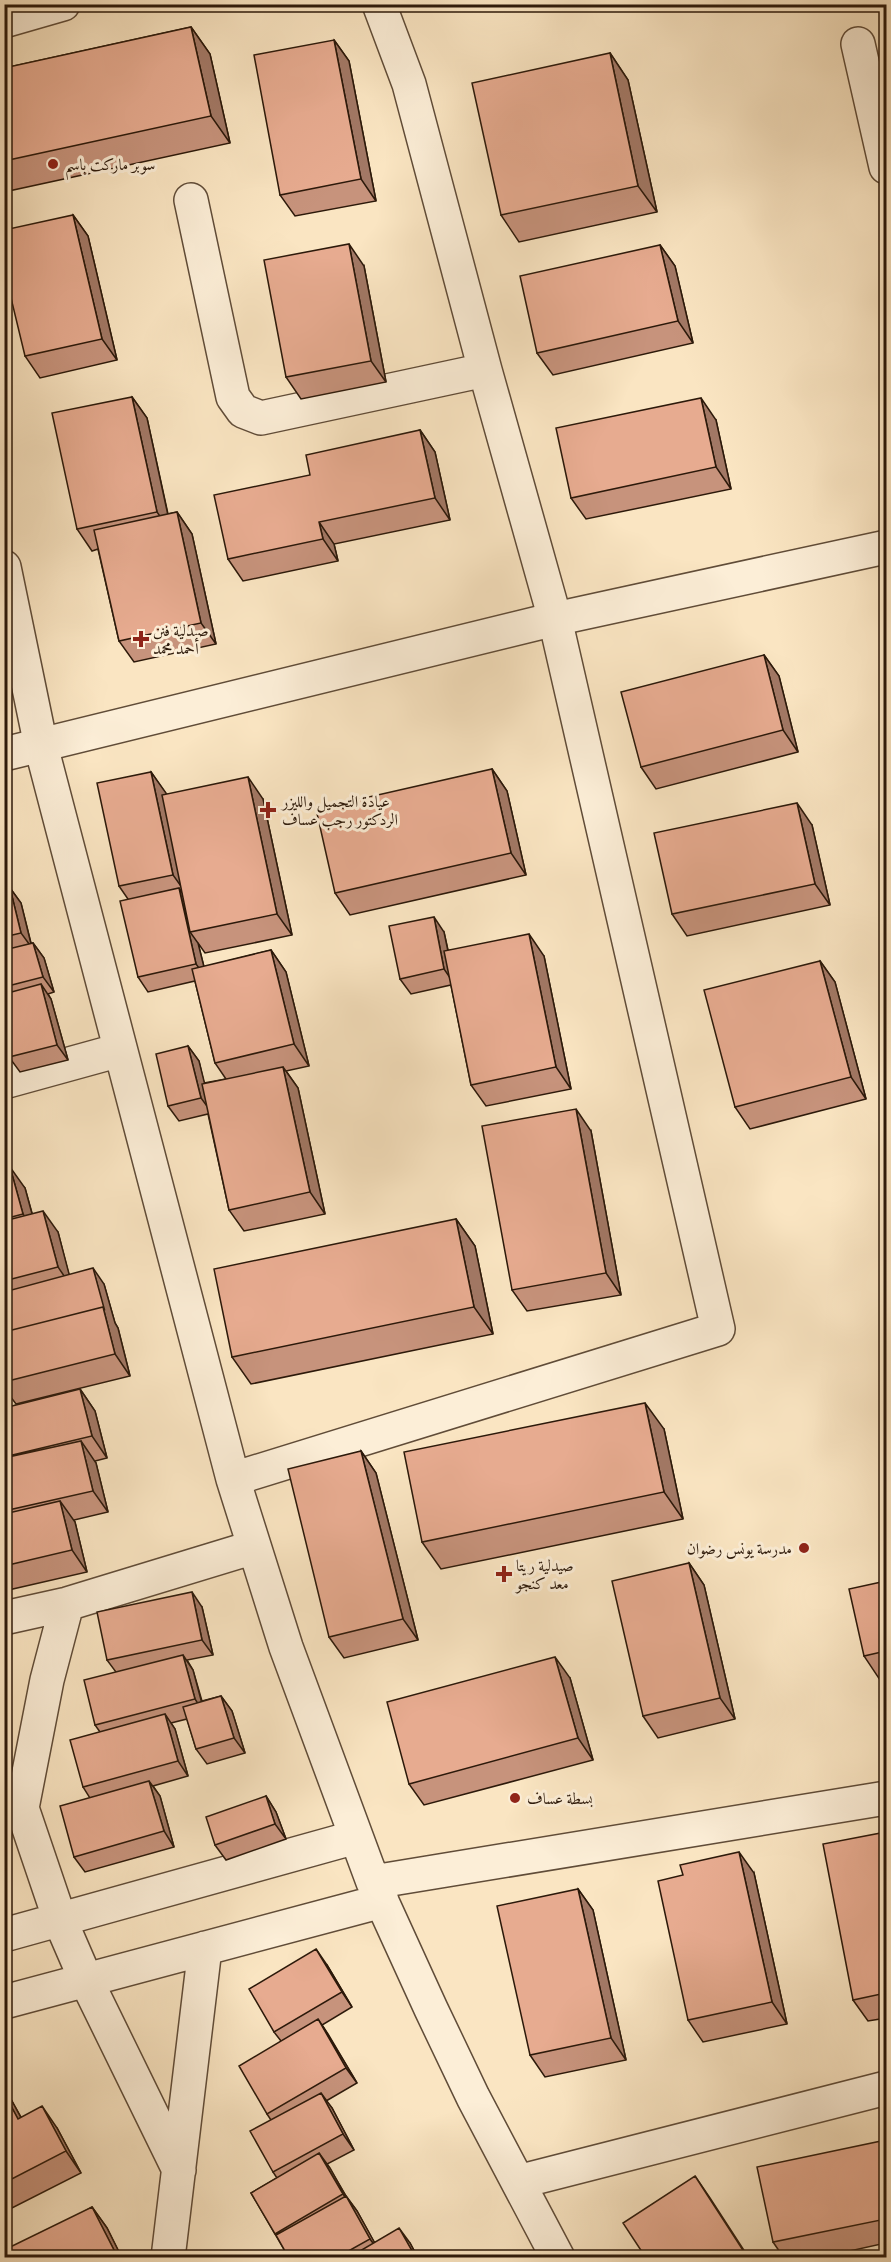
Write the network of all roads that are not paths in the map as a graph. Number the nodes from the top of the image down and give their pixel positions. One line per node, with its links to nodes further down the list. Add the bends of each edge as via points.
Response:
1 (63, 4): 3 (street)
2 (379, 4): 7 (street, via 409,84)
3 (4, 21)
4 (858, 44): 5 (street)
5 (886, 167)
6 (191, 200): 7 (street, via 233,397 243,411 261,418)
7 (485, 370): 10 (street)
8 (886, 547): 10 (street)
9 (4, 567): 11 (street)
10 (555, 619): 11 (street); 15 (street, via 718,1329)
11 (40, 746): 12 (street); 13 (street)
12 (4, 754)
13 (120, 1050): 14 (street); 15 (street)
14 (4, 1082)
15 (233, 1479): 16 (street)
16 (254, 1547): 17 (street); 21 (street)
17 (66, 1604): 18 (street); 20 (street)
18 (4, 1618)
19 (886, 1798): 22 (street)
20 (13, 1800): 23 (street)
21 (356, 1837): 22 (street); 23 (street)
22 (378, 1892): 25 (street); 30 (street, via 431,2009)
23 (60, 1920): 24 (street); 26 (street)
24 (4, 1935)
25 (205, 1948): 26 (street); 29 (street)
26 (86, 1980): 27 (street); 29 (street)
27 (4, 2002)
28 (886, 2088): 30 (street)
29 (179, 2170): 31 (street)
30 (518, 2182): 32 (street)
31 (168, 2258)
32 (558, 2258)

